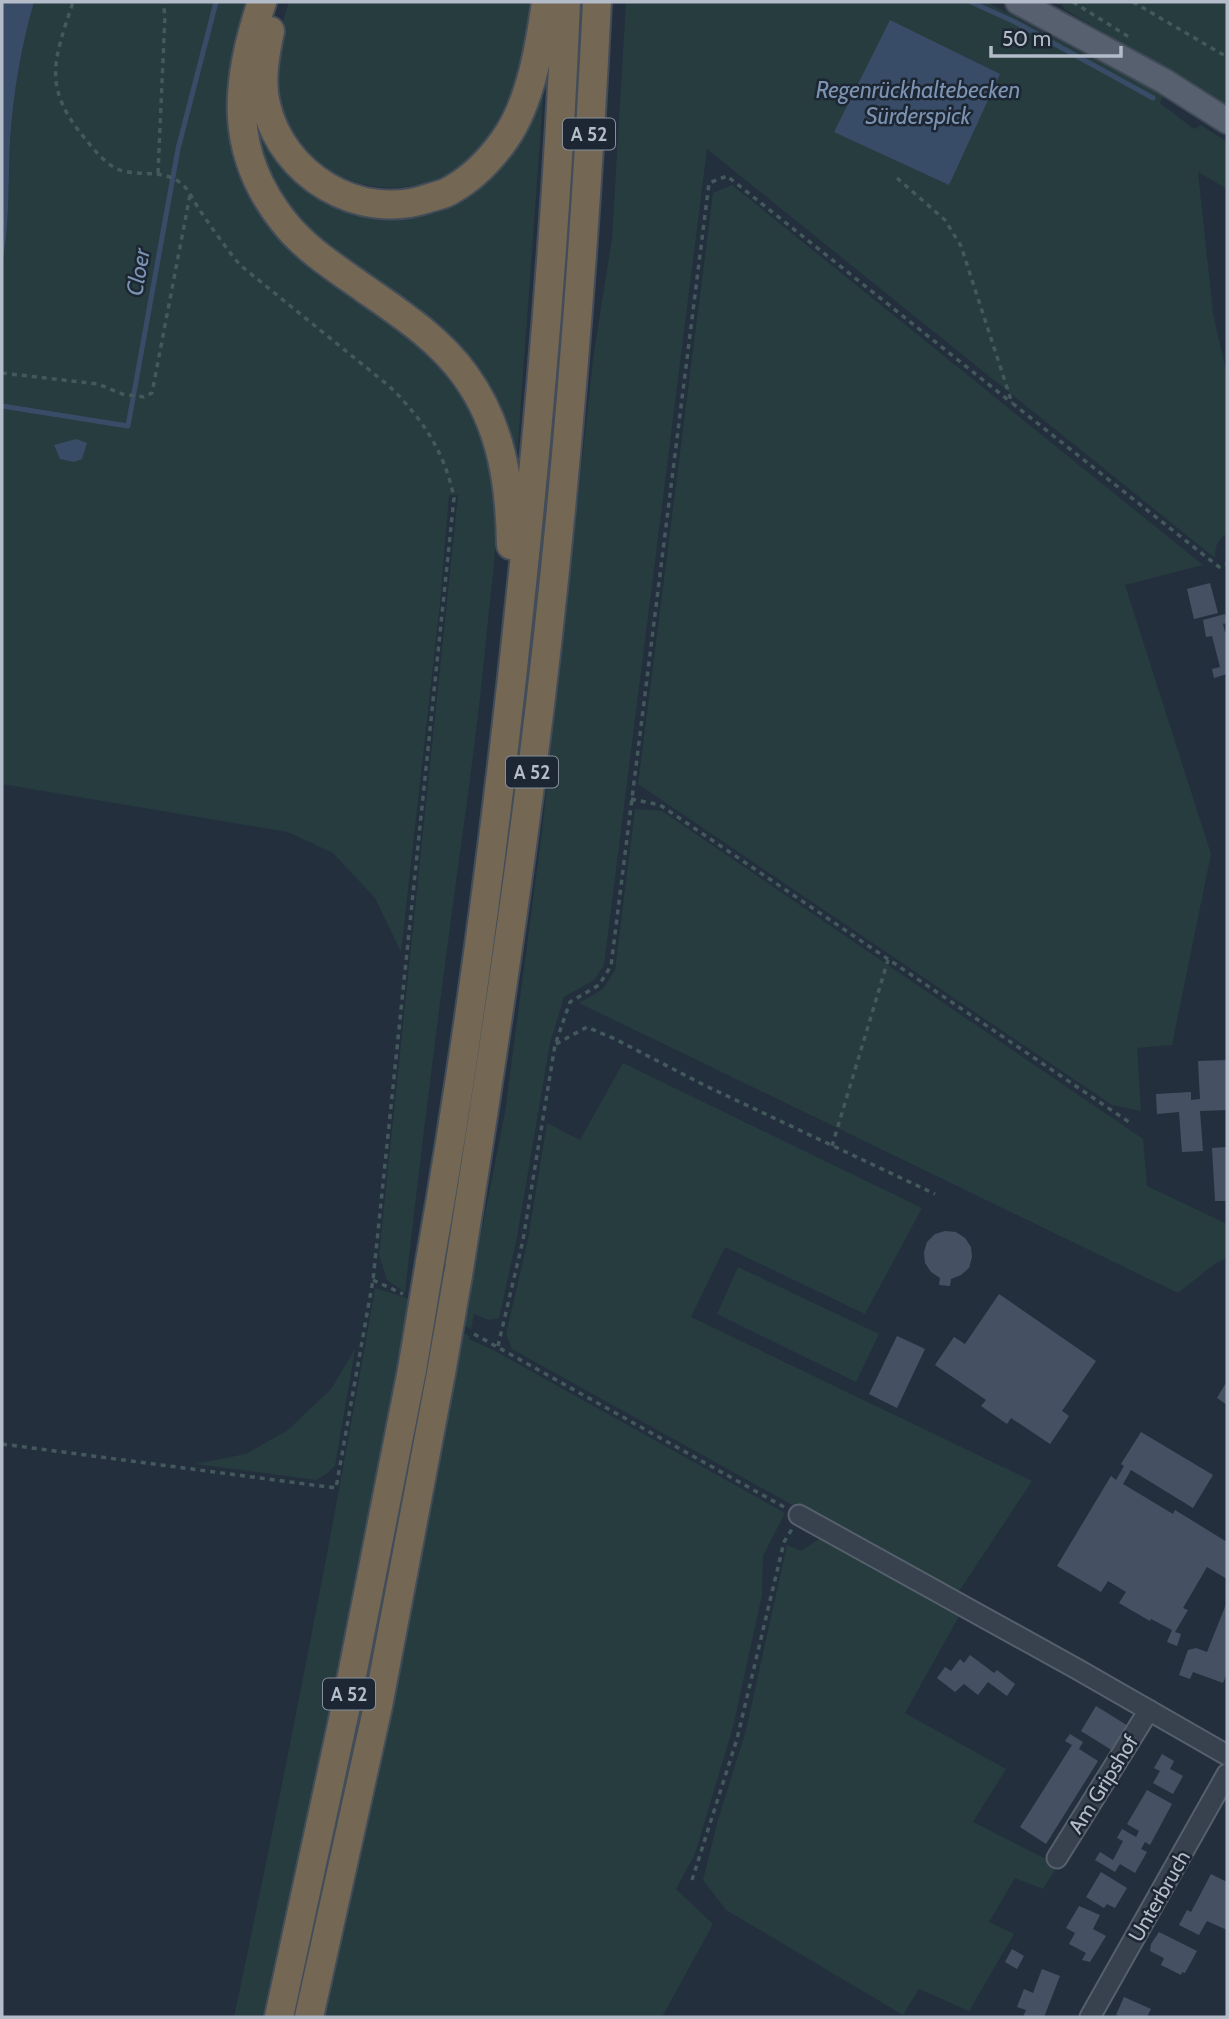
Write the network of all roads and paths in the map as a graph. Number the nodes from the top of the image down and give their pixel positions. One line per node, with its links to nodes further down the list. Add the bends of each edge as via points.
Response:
1 (73, 2): 13 (path, via 55,69 57,95 69,120 102,158 122,171)
2 (163, 2): 13 (path)
3 (262, 2): 19 (highway, via 244,69 241,114 246,152 261,190 285,224 323,259 407,318 465,374 486,409 502,450)
4 (279, 2): 5 (highway, via 263,65 265,105 281,142 305,172 335,193 376,205 412,204 450,191 480,169 498,148 525,98)
5 (546, 2)
6 (566, 2): 19 (highway, A 52, via 551,263)
7 (597, 2): 38 (highway, A 52, bridge, via 562,489 531,781 485,1107 378,1706)
8 (1018, 2): 10 (main road)
9 (1133, 2): 11 (path)
10 (1045, 8): 12 (main road)
11 (1227, 57)
12 (1227, 121)
13 (158, 173): 15 (path, via 184,186)
14 (897, 178): 17 (path, via 946,220 961,246)
15 (190, 195): 16 (path, via 152,393 144,397 98,384); 26 (path, via 240,265 410,406 443,460 454,498)
16 (2, 373)
17 (1012, 403): 18 (path, via 1219,567); 20 (path, via 727,176 709,183)
18 (1227, 564)
19 (520, 605): 37 (highway, A 52, bridge, via 454,1127 346,1706)
20 (631, 799): 21 (path, via 660,804); 22 (path, via 611,966 599,985 570,1002)
21 (888, 959): 23 (path); 24 (path)
22 (555, 1045): 24 (path, via 587,1027); 29 (path, via 523,1240)
23 (1129, 1122)
24 (832, 1146): 25 (path)
25 (934, 1194)
26 (373, 1280): 27 (path); 30 (path, via 336,1488)
27 (405, 1295)
28 (474, 1334): 29 (path)
29 (498, 1346): 31 (path)
30 (2, 1444)
31 (799, 1516): 32 (street, Am Gripshof); 36 (path, via 785,1542 737,1739)
32 (1149, 1710): 33 (street, Am Gripshof); 35 (street, Am Gripshof)
33 (1227, 1755)
34 (1227, 1774): 39 (street, Unterbruch)
35 (1057, 1858)
36 (692, 1880)
37 (279, 2017)
38 (309, 2017)
39 (1090, 2017)

